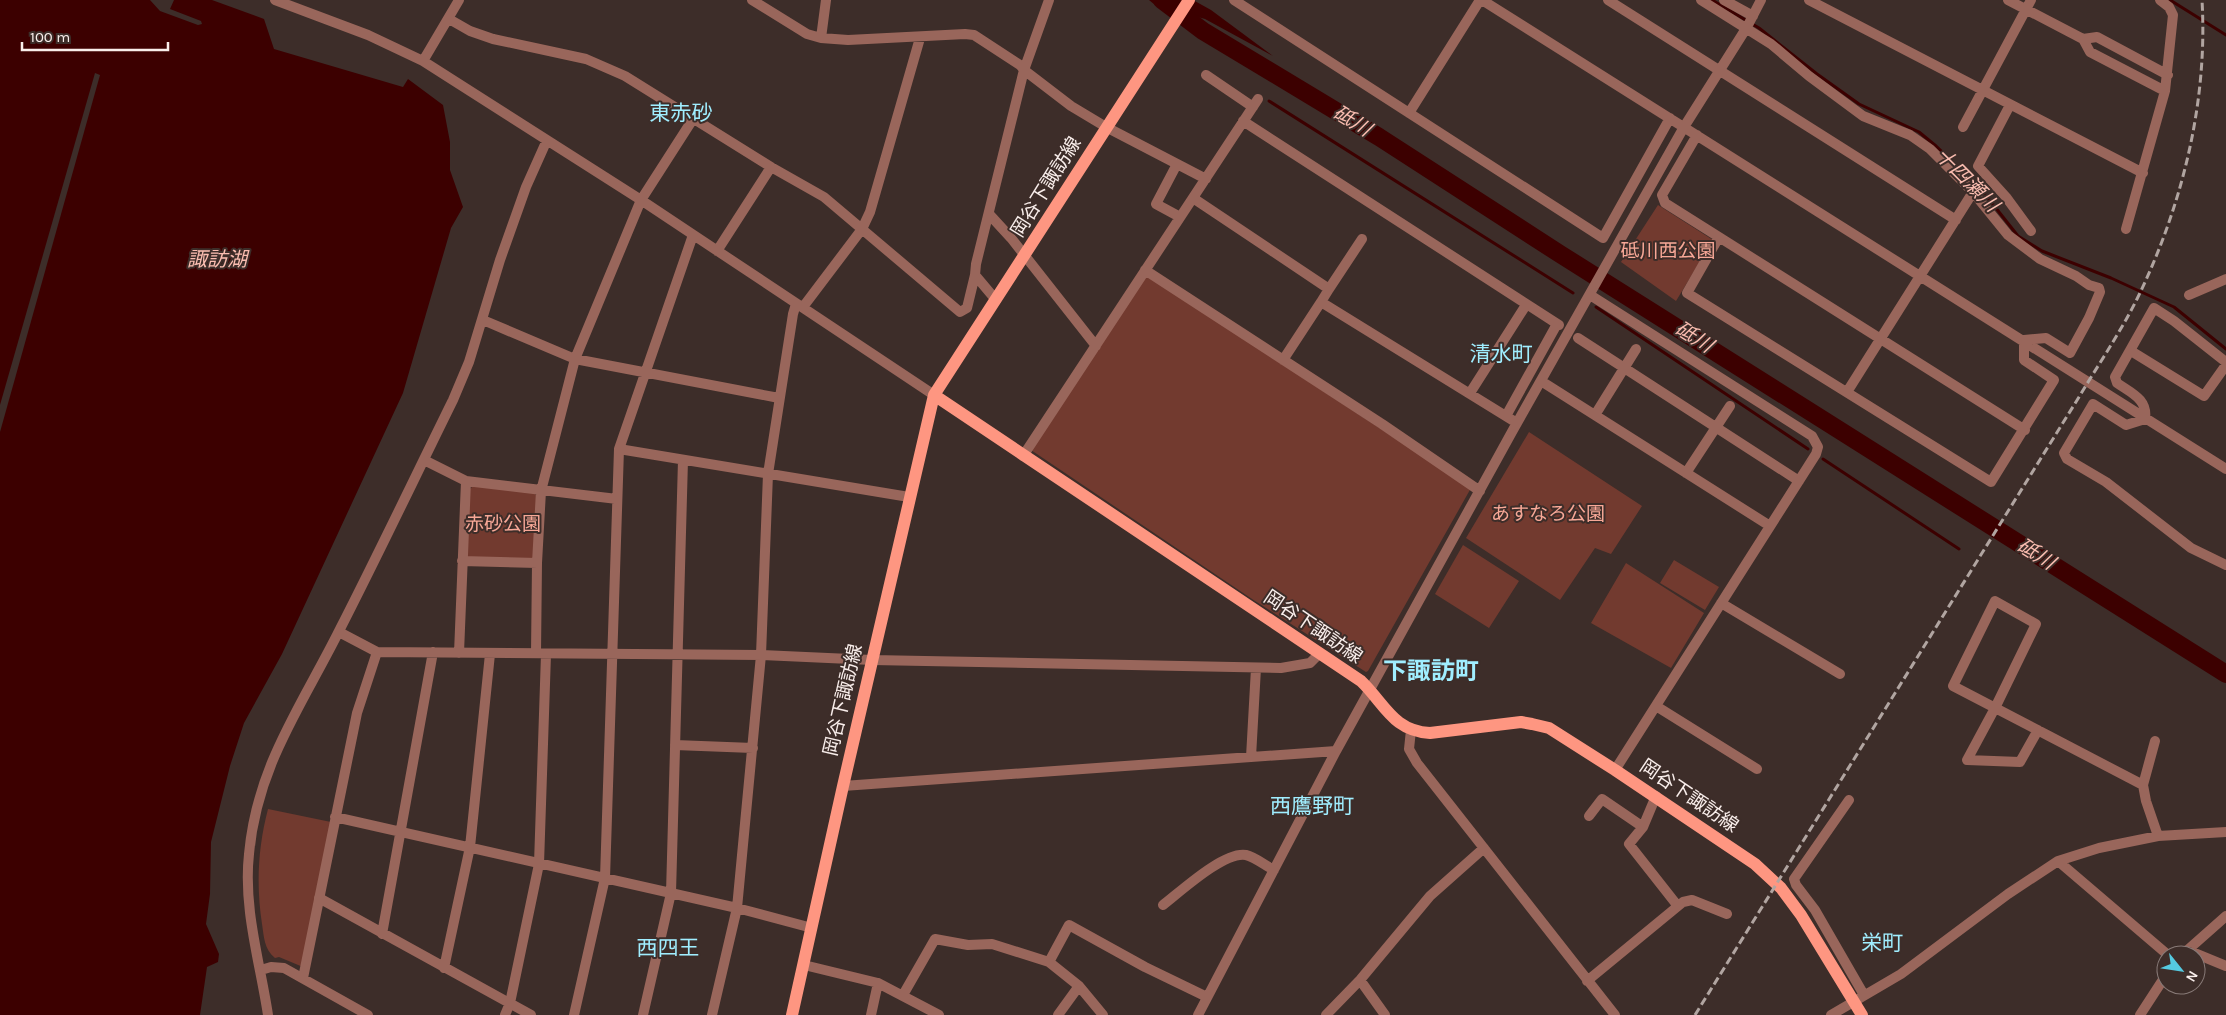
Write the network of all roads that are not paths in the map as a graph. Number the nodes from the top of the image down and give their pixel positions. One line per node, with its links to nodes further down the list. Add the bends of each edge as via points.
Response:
1 (275, 0): 23 (street, via 368,35)
2 (459, 0): 18 (street)
3 (752, 0): 20 (street, via 807,34)
4 (826, 0): 20 (street)
5 (1049, 0): 24 (street)
6 (1189, 0): 35 (main road, 岡谷下諏訪線)
7 (1234, 0): 31 (street)
8 (1481, 0): 31 (street); 32 (street)
9 (1608, 0): 25 (street)
10 (1701, 0): 19 (street)
11 (1724, 0): 17 (street)
12 (1762, 0): 17 (street)
13 (1809, 0): 28 (street)
14 (2008, 0): 16 (street)
15 (2160, 0): 27 (street, via 2173,15)
16 (2029, 5): 22 (street); 28 (street)
17 (1753, 16): 19 (street)
18 (449, 19): 23 (street); 33 (street, via 493,39 609,68)
19 (1747, 27): 25 (street); 44 (street, via 1863,116 1910,135 1930,149)
20 (820, 38): 21 (street)
21 (920, 38): 24 (street, via 974,35); 50 (street, via 870,212)
22 (2083, 39): 27 (street, via 2098,37); 29 (street, via 2090,52)
23 (423, 61): 39 (street)
24 (1024, 70): 35 (street, via 1071,106); 47 (street)
25 (1720, 72): 36 (street); 49 (street)
26 (1206, 75): 34 (street, via 1255,103)
27 (2168, 75): 29 (street)
28 (1982, 90): 30 (street); 37 (street)
29 (2165, 91): 42 (street)
30 (2010, 105): 42 (street); 52 (street, via 1978,166)
31 (1409, 113): 32 (street, via 1603,238)
32 (1670, 118): 36 (street)
33 (692, 119): 41 (street); 46 (street)
34 (1244, 121): 43 (street); 67 (street)
35 (1106, 127): 40 (street); 57 (main road, 岡谷下諏訪線)
36 (1684, 127): 38 (street); 63 (street)
37 (1963, 127)
38 (1697, 135): 54 (street, via 1662,195 1665,203); 60 (street)
39 (547, 140): 46 (street); 69 (street, via 500,260)
40 (1177, 164): 43 (street); 48 (street, via 1156,204)
41 (771, 167): 50 (street, via 824,198); 56 (street)
42 (2143, 173): 51 (street)
43 (1206, 179): 45 (street)
44 (1973, 192): 49 (street); 72 (street, via 2008,235 2025,249 2100,292 2070,353 2046,338)
45 (1193, 198): 48 (street); 62 (street)
46 (641, 200): 53 (street); 76 (street)
47 (989, 214): 57 (street); 59 (street)
48 (1180, 217): 58 (street)
49 (1956, 220): 60 (street)
50 (862, 229): 59 (street, via 960,312 967,308); 68 (street)
51 (2126, 229)
52 (2031, 231)
53 (692, 235): 56 (street); 80 (street)
54 (1719, 237): 71 (street); 82 (street, via 1687,293)
55 (1362, 239): 62 (street)
56 (718, 251): 68 (street)
57 (1024, 256): 65 (main road, 岡谷下諏訪線); 73 (street)
58 (1145, 270): 73 (street); 77 (street)
59 (975, 275): 65 (street)
60 (1919, 277): 71 (street); 72 (street)
61 (2226, 279): 64 (street)
62 (1329, 289): 66 (street)
63 (1591, 292): 81 (street); 101 (street, via 1812,436 1818,447)
64 (2189, 295)
65 (996, 300): 84 (main road, 岡谷下諏訪線)
66 (1321, 302): 77 (street); 83 (street)
67 (1526, 304): 83 (street); 88 (street, via 1558,325)
68 (800, 306): 84 (street); 85 (street, via 793,314)
69 (483, 320): 76 (street); 95 (street, via 456,392)
70 (1578, 338): 79 (street)
71 (1880, 339): 82 (street); 92 (street)
72 (2024, 340): 89 (street); 92 (street, via 2024,360 2054,380)
73 (1096, 346): 94 (street)
74 (1636, 349): 79 (street)
75 (2131, 351): 78 (street, via 2204,396); 78 (street, via 2154,308 2174,320); 89 (street, via 2115,377 2117,383 2141,400 2146,411)
76 (575, 359): 80 (street); 102 (street)
77 (1283, 360): 103 (street)
78 (2226, 364)
79 (1624, 369): 87 (street); 91 (street)
80 (645, 372): 85 (street); 93 (street)
81 (1541, 381): 87 (street); 90 (street)
82 (1847, 392): 92 (street, via 1991,482)
83 (1470, 393): 88 (street)
84 (934, 395): 94 (main road, 岡谷下諏訪線); 104 (main road, 岡谷下諏訪線)
85 (779, 398): 99 (street)
86 (1730, 406): 91 (street)
87 (1595, 415): 98 (street)
88 (1506, 416): 90 (street)
89 (2145, 419): 97 (street); 109 (street, via 2126,425 2093,404 2064,453 2191,548)
90 (1517, 423): 103 (street)
91 (1714, 428): 98 (street); 101 (street)
92 (2025, 430)
93 (618, 449): 96 (street); 105 (street)
94 (1024, 456): 115 (main road, 岡谷下諏訪線)
95 (424, 460): 100 (street); 111 (street)
96 (683, 460): 99 (street); 119 (street)
97 (2226, 469)
98 (1686, 473): 106 (street)
99 (768, 474): 104 (street); 120 (street)
100 (466, 481): 102 (street); 107 (street)
101 (1799, 481): 106 (street)
102 (541, 491): 105 (street); 108 (street)
103 (1480, 491): 124 (street)
104 (909, 497): 121 (main road, 岡谷下諏訪線)
105 (617, 499): 118 (street)
106 (1770, 526): 110 (street)
107 (462, 562): 108 (street); 114 (street)
108 (537, 563): 117 (street)
109 (2226, 565)
110 (1721, 603): 123 (street); 125 (street)
111 (339, 632): 112 (street); 168 (street, via 278,745 256,811 249,854 248,893)
112 (377, 652): 113 (street); 141 (street, via 357,713)
113 (433, 652): 114 (street); 143 (street)
114 (459, 653): 116 (street)
115 (1320, 653): 122 (street, via 1310,663); 124 (main road, 岡谷下諏訪線)
116 (490, 654): 117 (street); 146 (street)
117 (541, 654): 118 (street); 149 (street)
118 (612, 654): 119 (street); 151 (street)
119 (678, 655): 120 (street); 130 (street)
120 (761, 656): 121 (street); 131 (street)
121 (872, 660): 122 (street); 137 (main road, 岡谷下諏訪線)
122 (1256, 668): 133 (street)
123 (1840, 674)
124 (1370, 690): 127 (main road, 岡谷下諏訪線, via 1388,714); 132 (street)
125 (1656, 706): 134 (street); 135 (street)
126 (1995, 708): 126 (street, via 1953,686 1995,601 2036,624); 128 (street); 128 (street, via 1967,760 2020,762)
127 (1411, 730): 135 (main road, 岡谷下諏訪線, via 1430,733 1521,722 1532,724 1549,728); 147 (street, via 1409,749 1417,763)
128 (2038, 730): 136 (street)
129 (2156, 741): 136 (street)
130 (675, 746): 131 (street); 152 (street)
131 (753, 748): 156 (street)
132 (1336, 751): 133 (street); 150 (street)
133 (1251, 757): 137 (street)
134 (1757, 769)
135 (1616, 770): 138 (main road, 岡谷下諏訪線)
136 (2143, 785): 145 (street)
137 (843, 786): 159 (main road, 岡谷下諏訪線)
138 (1656, 796): 142 (street); 177 (main road, 岡谷下諏訪線, via 1756,864 1781,888)
139 (1849, 800): 177 (street, via 1794,880 1815,910)
140 (1589, 816): 142 (street, via 1602,799)
141 (335, 817): 143 (street); 153 (street)
142 (1643, 827): 155 (street, via 1629,844)
143 (400, 831): 146 (street); 160 (street)
144 (2226, 832): 145 (street)
145 (2158, 836): 148 (street, via 2099,848)
146 (470, 847): 149 (street); 167 (street)
147 (1484, 848): 170 (street, via 1430,896); 171 (street)
148 (2058, 861): 161 (street); 177 (street, via 1901,974)
149 (539, 864): 151 (street); 178 (street)
150 (1274, 870): 154 (street, via 1246,855 1230,858); 176 (street)
151 (605, 878): 152 (street); 183 (street)
152 (670, 893): 156 (street); 184 (street)
153 (319, 898): 160 (street); 169 (street)
154 (1163, 905)
155 (1677, 905): 157 (street, via 1692,900); 171 (street)
156 (736, 908): 159 (street); 185 (street)
157 (1727, 914)
158 (2226, 916): 162 (street)
159 (812, 928): 165 (main road, 岡谷下諏訪線)
160 (382, 934): 167 (street)
161 (2156, 945)
162 (2194, 945)
163 (2206, 960): 166 (street)
164 (1049, 962): 173 (street); 175 (street, via 992,944 968,945 935,939); 176 (street, via 1069,925 1144,967)
165 (804, 965): 172 (street); 186 (main road, 岡谷下諏訪線)
166 (2226, 966)
167 (444, 968): 178 (street)
168 (261, 970): 169 (street, via 284,968); 179 (street)
169 (302, 978): 180 (street)
170 (1360, 980): 192 (street); 193 (street)
171 (1587, 982): 194 (street)
172 (878, 983): 175 (street); 187 (street)
173 (1079, 986): 189 (street); 190 (street)
174 (2156, 990): 197 (street)
175 (903, 995): 188 (street)
176 (1207, 997): 191 (street)
177 (1859, 998): 195 (street); 196 (main road, 岡谷下諏訪線)
178 (510, 1002): 181 (street); 182 (street)
179 (268, 1015)
180 (368, 1015)
181 (505, 1015)
182 (531, 1015)
183 (574, 1015)
184 (643, 1015)
185 (712, 1015)
186 (792, 1015)
187 (871, 1015)
188 (939, 1015)
189 (1058, 1015)
190 (1102, 1015)
191 (1198, 1015)
192 (1326, 1015)
193 (1385, 1015)
194 (1615, 1015)
195 (1831, 1015)
196 (1862, 1015)
197 (2140, 1015)

